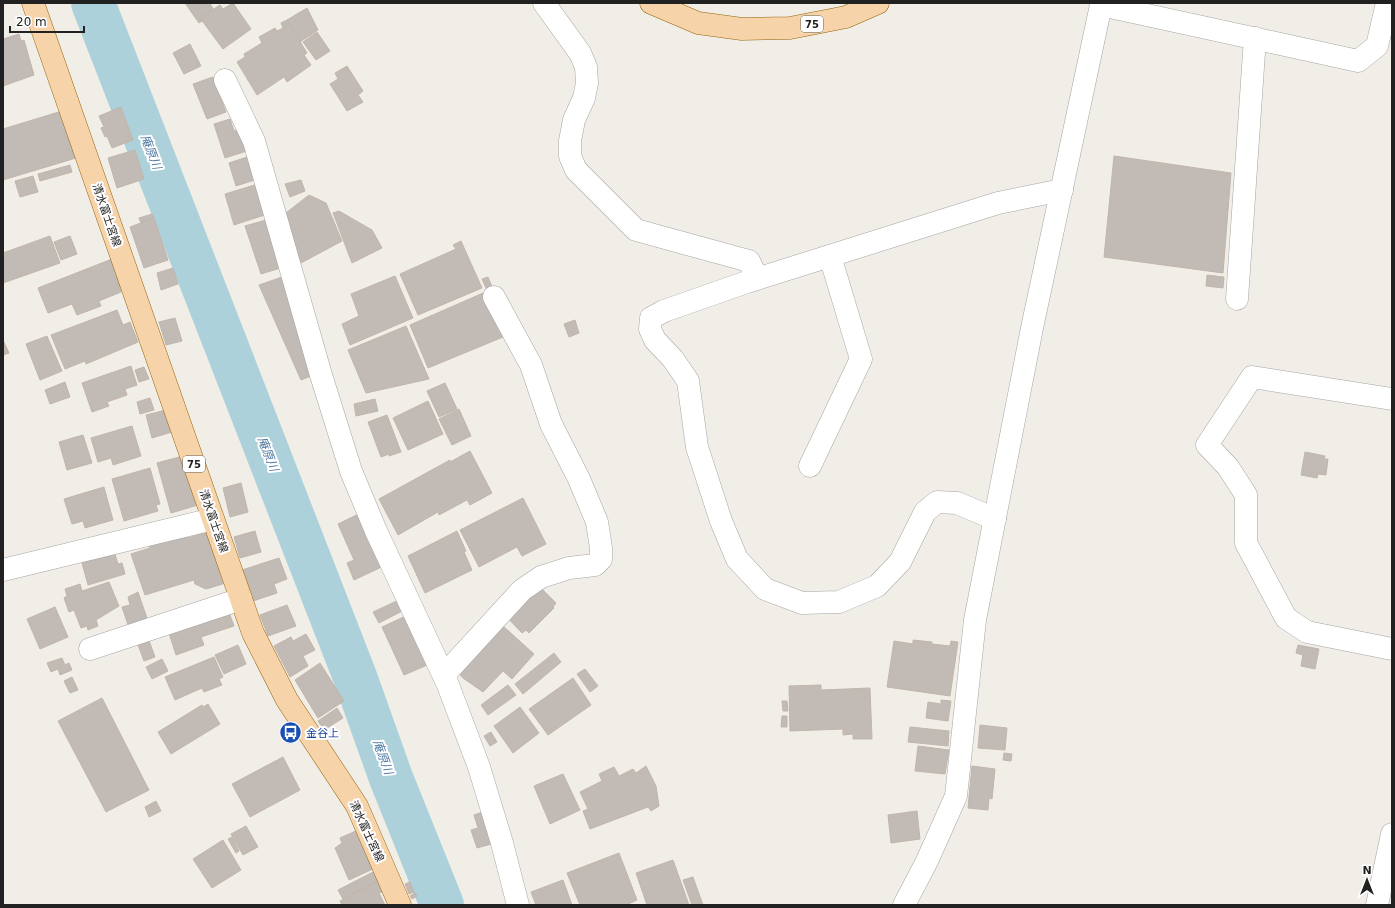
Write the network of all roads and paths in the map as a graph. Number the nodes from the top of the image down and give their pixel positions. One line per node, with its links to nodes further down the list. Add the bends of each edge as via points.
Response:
1 (33, 3): 15 (main road, 清水富士宮線 / 75)
2 (544, 3): 10 (street, via 580,53 586,67 587,83 584,98 574,120 570,141 570,156 576,170 636,230 749,261)
3 (650, 3): 4 (main road, 75, via 698,23 742,29 790,28 846,17)
4 (878, 3)
5 (1387, 3): 6 (street, via 1377,46 1358,61)
6 (1254, 38): 8 (street, via 1101,5); 12 (street)
7 (225, 80): 21 (street, via 254,141 351,471 376,531)
8 (1062, 190): 9 (street, via 998,203); 16 (street)
9 (830, 256): 10 (street); 14 (street, via 861,359)
10 (758, 278): 16 (street, via 664,311 651,318 650,329 655,340 673,359 688,381 697,447 721,521 737,559 765,589 802,603 839,602 877,586 900,562 925,512 937,502 957,503)
11 (494, 297): 21 (street, via 531,365 551,424 597,522 601,559 595,565 570,568 541,577 522,590)
12 (1237, 299)
13 (1392, 399): 20 (street, via 1252,377 1207,445 1228,467 1246,495 1246,543 1286,618 1307,632)
14 (810, 466)
15 (213, 519): 17 (street); 18 (main road, 清水富士宮線 / 75)
16 (994, 519): 25 (street, via 975,620 956,796)
17 (3, 570)
18 (241, 599): 19 (street); 23 (main road, 清水富士宮線 / 75, via 253,633 287,700 358,806)
19 (90, 649)
20 (1392, 649)
21 (444, 675): 24 (street, via 478,767)
22 (1392, 834): 26 (street)
23 (400, 905)
24 (518, 905)
25 (904, 905)
26 (1377, 905)

